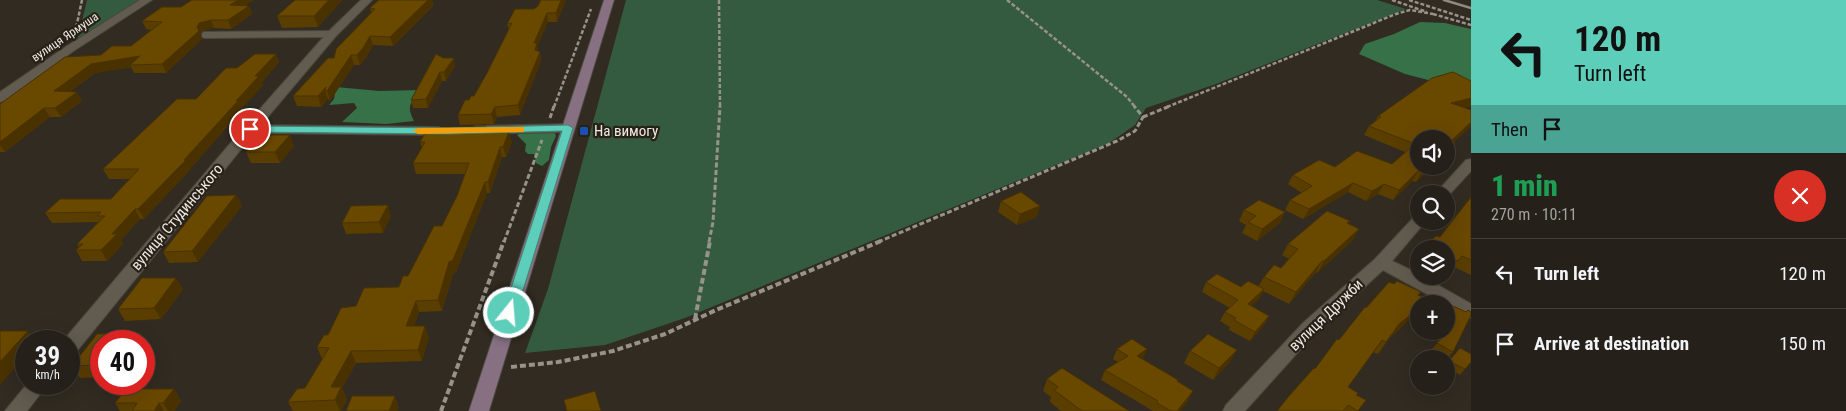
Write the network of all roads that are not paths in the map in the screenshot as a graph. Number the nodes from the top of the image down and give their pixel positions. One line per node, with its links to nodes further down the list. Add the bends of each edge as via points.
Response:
1 (147, 0): 6 (street, вулиця Ярмуша)
2 (367, 0): 4 (street, вулиця Студинського)
3 (609, 0): 7 (street)
4 (332, 34): 5 (lane); 8 (street, вулиця Студинського)
5 (205, 35)
6 (0, 98)
7 (568, 128): 9 (lane); 19 (street)
8 (250, 129): 10 (lane); 16 (street, вулиця Студинського)
9 (467, 130)
10 (448, 131)
11 (1471, 163): 12 (street)
12 (1450, 185)
13 (1410, 230): 14 (street, вулиця Дружби)
14 (1381, 263): 15 (street); 20 (street, вулиця Дружби, via 1309,328)
15 (1471, 312)
16 (80, 334)
17 (29, 395): 18 (street)
18 (15, 411)
19 (479, 411)
20 (1233, 411)

